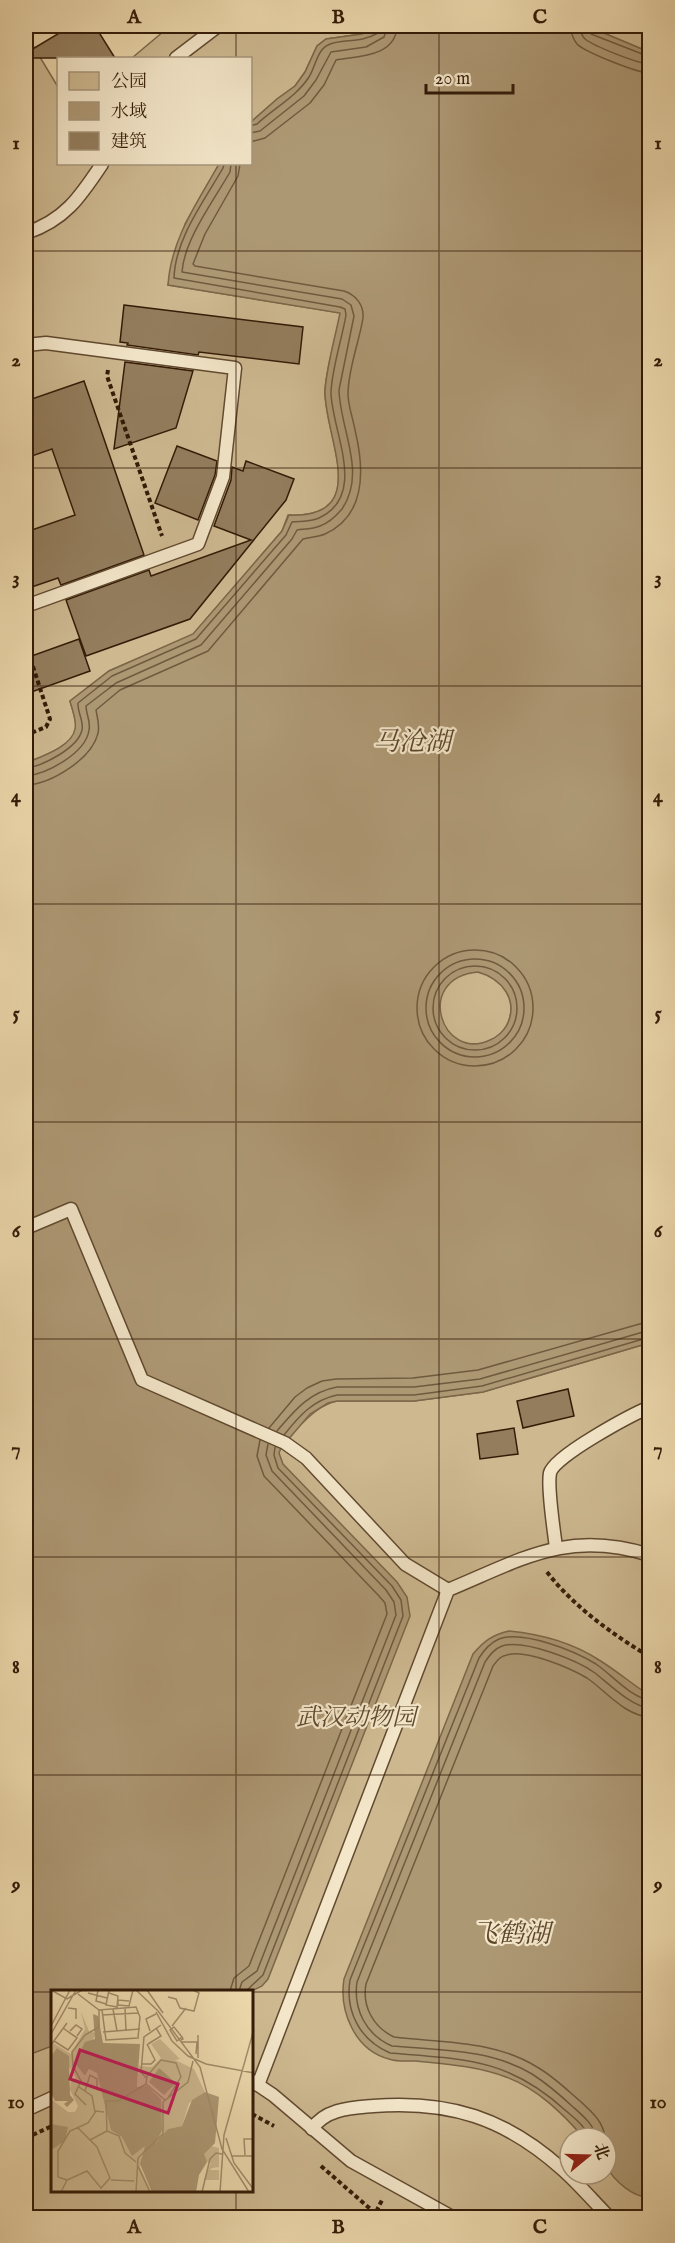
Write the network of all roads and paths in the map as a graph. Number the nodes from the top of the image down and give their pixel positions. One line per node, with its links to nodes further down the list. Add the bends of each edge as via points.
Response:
1 (218, 26): 2 (lane)
2 (177, 57)
3 (101, 165): 4 (lane, via 75,204)
4 (26, 233)
5 (26, 345): 6 (lane, via 46,343)
6 (111, 352): 7 (path, via 107,376); 7 (lane, via 235,368 223,477 198,544)
7 (168, 554): 8 (lane)
8 (26, 606)
9 (26, 645): 10 (path, via 50,719 46,727)
10 (26, 735)
11 (26, 1228): 16 (lane, via 71,1209 142,1380 285,1443 306,1458 405,1564)
12 (650, 1407): 13 (lane, via 565,1455 552,1468 549,1482)
13 (556, 1548): 14 (lane); 15 (lane, via 602,1544)
14 (534, 1555): 16 (lane); 17 (path, via 579,1607)
15 (650, 1555)
16 (448, 1590): 18 (lane)
17 (650, 1657)
18 (255, 2083): 24 (lane)
19 (51, 2098): 20 (lane)
20 (26, 2110)
21 (254, 2115): 23 (path)
22 (51, 2126): 25 (path)
23 (276, 2128)
24 (312, 2129): 28 (lane, via 360,2166); 29 (lane, via 322,2116 370,2106 396,2104 462,2112 503,2126 540,2150)
25 (26, 2138)
26 (312, 2158): 27 (path)
27 (375, 2213)
28 (454, 2217)
29 (610, 2217)

